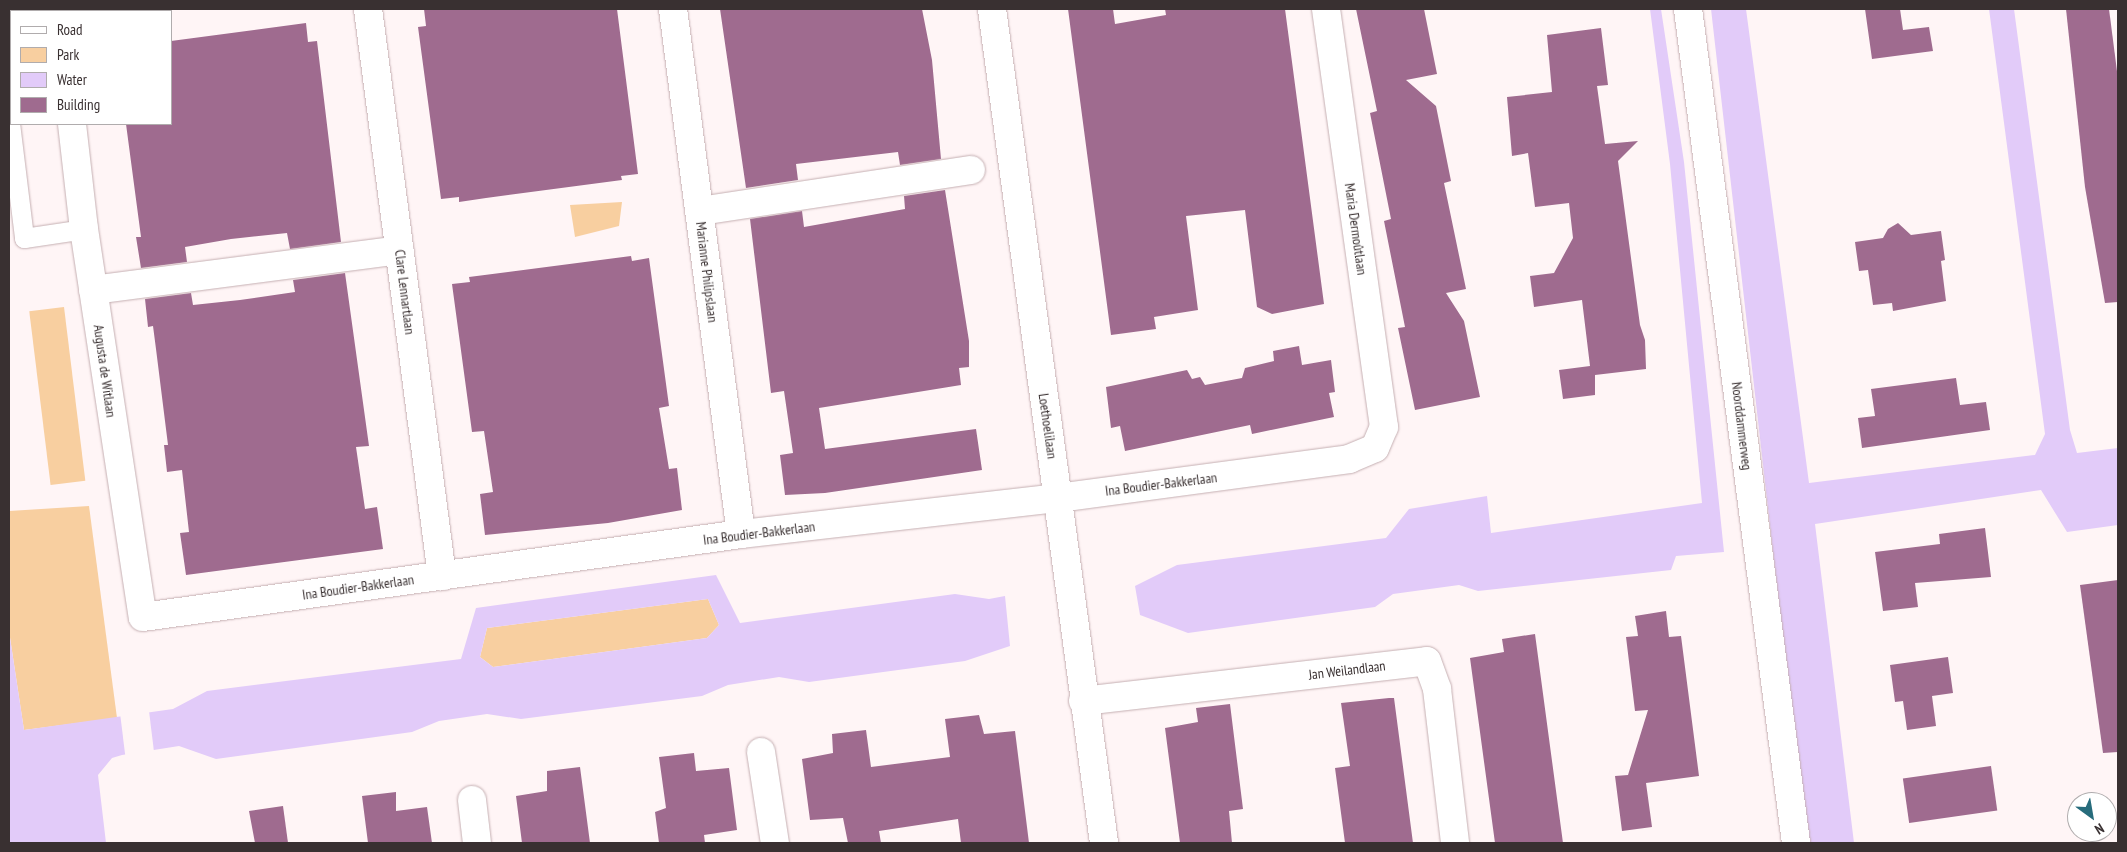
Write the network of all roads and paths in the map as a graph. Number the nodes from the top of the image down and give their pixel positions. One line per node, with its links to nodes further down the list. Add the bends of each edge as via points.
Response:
1 (368, 9): 11 (street, Clare Lennartlaan)
2 (673, 9): 9 (street, Marianne Philipslaan)
3 (992, 9): 14 (street, Loethoelilaan)
4 (1326, 9): 13 (street, Maria Dermoûtlaan, via 1384,427)
5 (1688, 9): 25 (street, Noorddammerweg)
6 (10, 125): 10 (lane, via 24,238)
7 (72, 125): 10 (street, Augusta de Witlaan)
8 (972, 170): 9 (street)
9 (700, 211): 15 (street, Marianne Philipslaan)
10 (84, 229): 12 (street, Augusta de Witlaan)
11 (400, 250): 12 (street); 16 (street, Clare Lennartlaan)
12 (93, 290): 17 (street, Augusta de Witlaan)
13 (1375, 448): 14 (street, Ina Boudier-Bakkerlaan, via 1349,459)
14 (1058, 498): 15 (street, Ina Boudier-Bakkerlaan); 18 (street, Loethoelilaan)
15 (741, 534): 16 (street, Ina Boudier-Bakkerlaan)
16 (442, 576): 17 (street, Ina Boudier-Bakkerlaan)
17 (143, 617)
18 (1084, 701): 23 (street, Loethoelilaan); 24 (street, Jan Weilandlaan, via 1427,661 1437,688)
19 (761, 752): 22 (street)
20 (472, 800): 21 (street)
21 (477, 843)
22 (775, 843)
23 (1104, 843)
24 (1455, 843)
25 (1796, 843)

